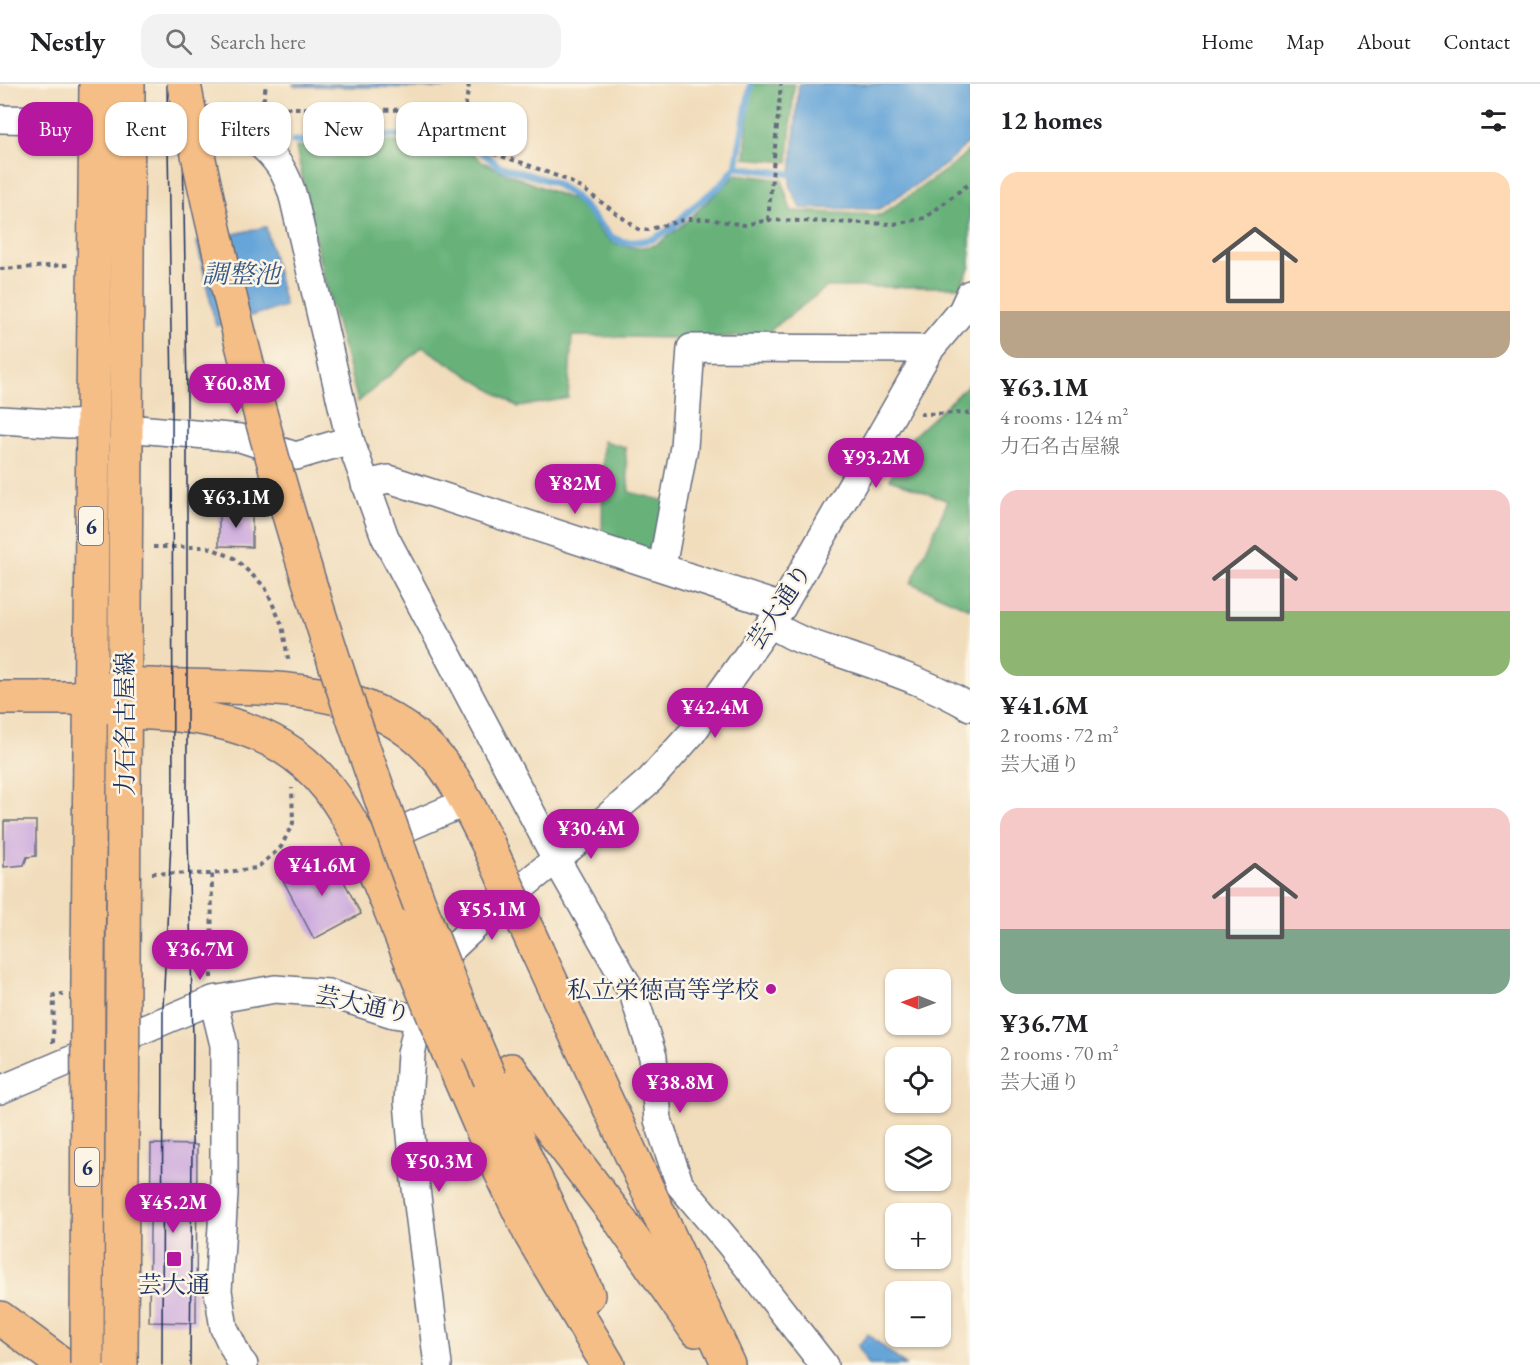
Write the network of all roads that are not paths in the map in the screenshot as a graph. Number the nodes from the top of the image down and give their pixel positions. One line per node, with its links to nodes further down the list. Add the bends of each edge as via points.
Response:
1 (96, 84): 6 (main road, 力石名古屋線 / 6)
2 (128, 84): 5 (main road, 力石名古屋線 / 6)
3 (184, 84): 30 (main road, bridge, via 249,373 327,640 400,852 461,1012)
4 (202, 84): 30 (main road, via 265,364 327,580 439,903 492,1034)
5 (120, 102)
6 (105, 106)
7 (0, 119): 9 (street)
8 (187, 120): 17 (street, via 239,127 284,170)
9 (105, 121)
10 (107, 156): 15 (main road, 力石名古屋線 / 6, via 94,264)
11 (113, 156): 16 (main road, 力石名古屋線 / 6)
12 (968, 304): 13 (street, 芸大通り)
13 (930, 349): 19 (street, via 691,348 684,447); 20 (street, 芸大通り)
14 (0, 420): 15 (street)
15 (92, 423): 22 (main road, 力石名古屋線 / 6)
16 (126, 428): 17 (street, via 240,438 296,456); 23 (main road, 力石名古屋線 / 6)
17 (350, 440): 18 (street)
18 (365, 484): 19 (street, via 389,479); 27 (street, via 385,537)
19 (662, 567): 20 (street)
20 (776, 615): 24 (street, via 786,635 874,665); 27 (street, 芸大通り, via 692,733 650,780)
21 (0, 698): 22 (main road, 力石名古屋線)
22 (89, 698): 23 (main road); 34 (main road, 力石名古屋線 / 6, bridge)
23 (124, 698): 25 (main road, via 267,688 333,696 360,704 411,732 450,775); 26 (main road, via 238,726 291,753 334,793); 35 (main road, 力石名古屋線 / 6, bridge)
24 (970, 707)
25 (466, 802): 26 (street); 41 (main road, bridge)
26 (364, 846): 38 (main road, bridge, via 496,1162 531,1235)
27 (556, 859): 29 (street, 芸大通り, via 448,952); 42 (street, via 634,996 653,1057 658,1120 680,1185)
28 (212, 994): 29 (street, 芸大通り, via 275,989 328,993 393,1014); 31 (street, 芸大通り); 36 (street, via 224,1045 224,1194 218,1291 224,1328)
29 (419, 1018): 37 (street, via 411,1054 408,1101)
30 (501, 1075): 39 (main road); 40 (main road, via 544,1120 617,1216)
31 (0, 1090)
32 (0, 1318): 33 (main road)
33 (63, 1365)
34 (87, 1365)
35 (121, 1365)
36 (244, 1365)
37 (438, 1365)
38 (608, 1365)
39 (620, 1365)
40 (720, 1365)
41 (729, 1365)
42 (824, 1365)

